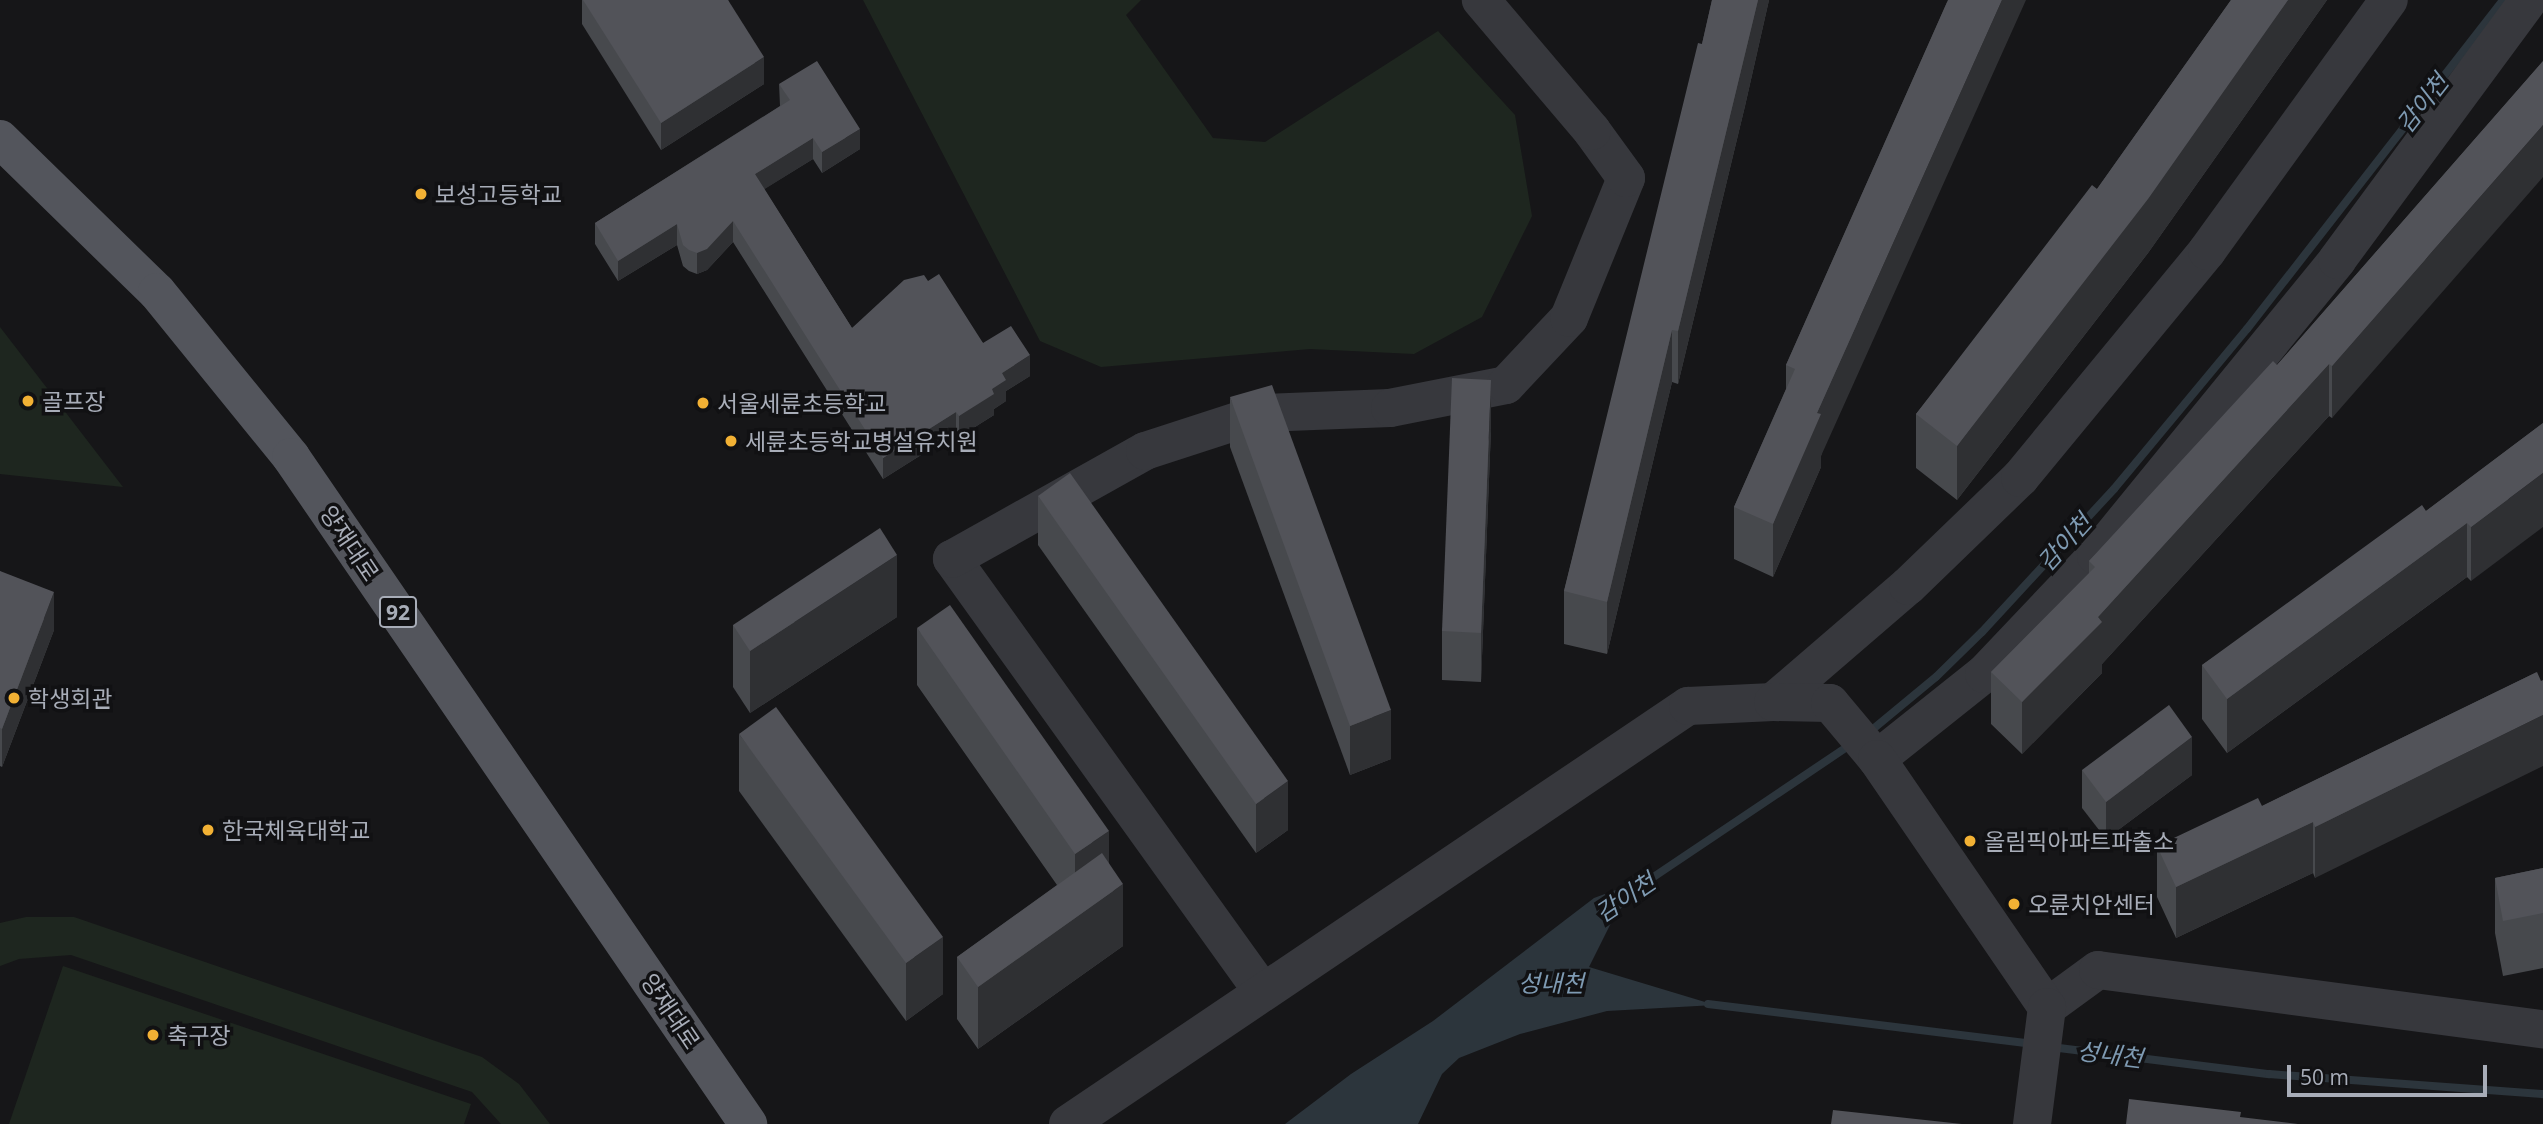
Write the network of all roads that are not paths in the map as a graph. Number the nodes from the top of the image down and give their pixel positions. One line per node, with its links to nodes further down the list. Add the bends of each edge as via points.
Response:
1 (1481, 0): 7 (street, via 1626,177 1569,318 1506,385 1390,408 1262,413 1145,451 952,559)
2 (2389, 0): 5 (street, via 2207,251 2020,478 1908,586)
3 (2529, 0): 6 (street, via 2337,260 2096,556 1984,674)
4 (0, 139): 10 (main road, 양재대로 / 92, via 156,292 291,457)
5 (1773, 702): 6 (street, via 1830,703); 7 (street, via 1688,706)
6 (1877, 759): 8 (street)
7 (1262, 991): 11 (street)
8 (2047, 1007): 9 (street, via 2098,970); 12 (street)
9 (2543, 1029)
10 (748, 1124)
11 (1068, 1124)
12 (2032, 1124)

